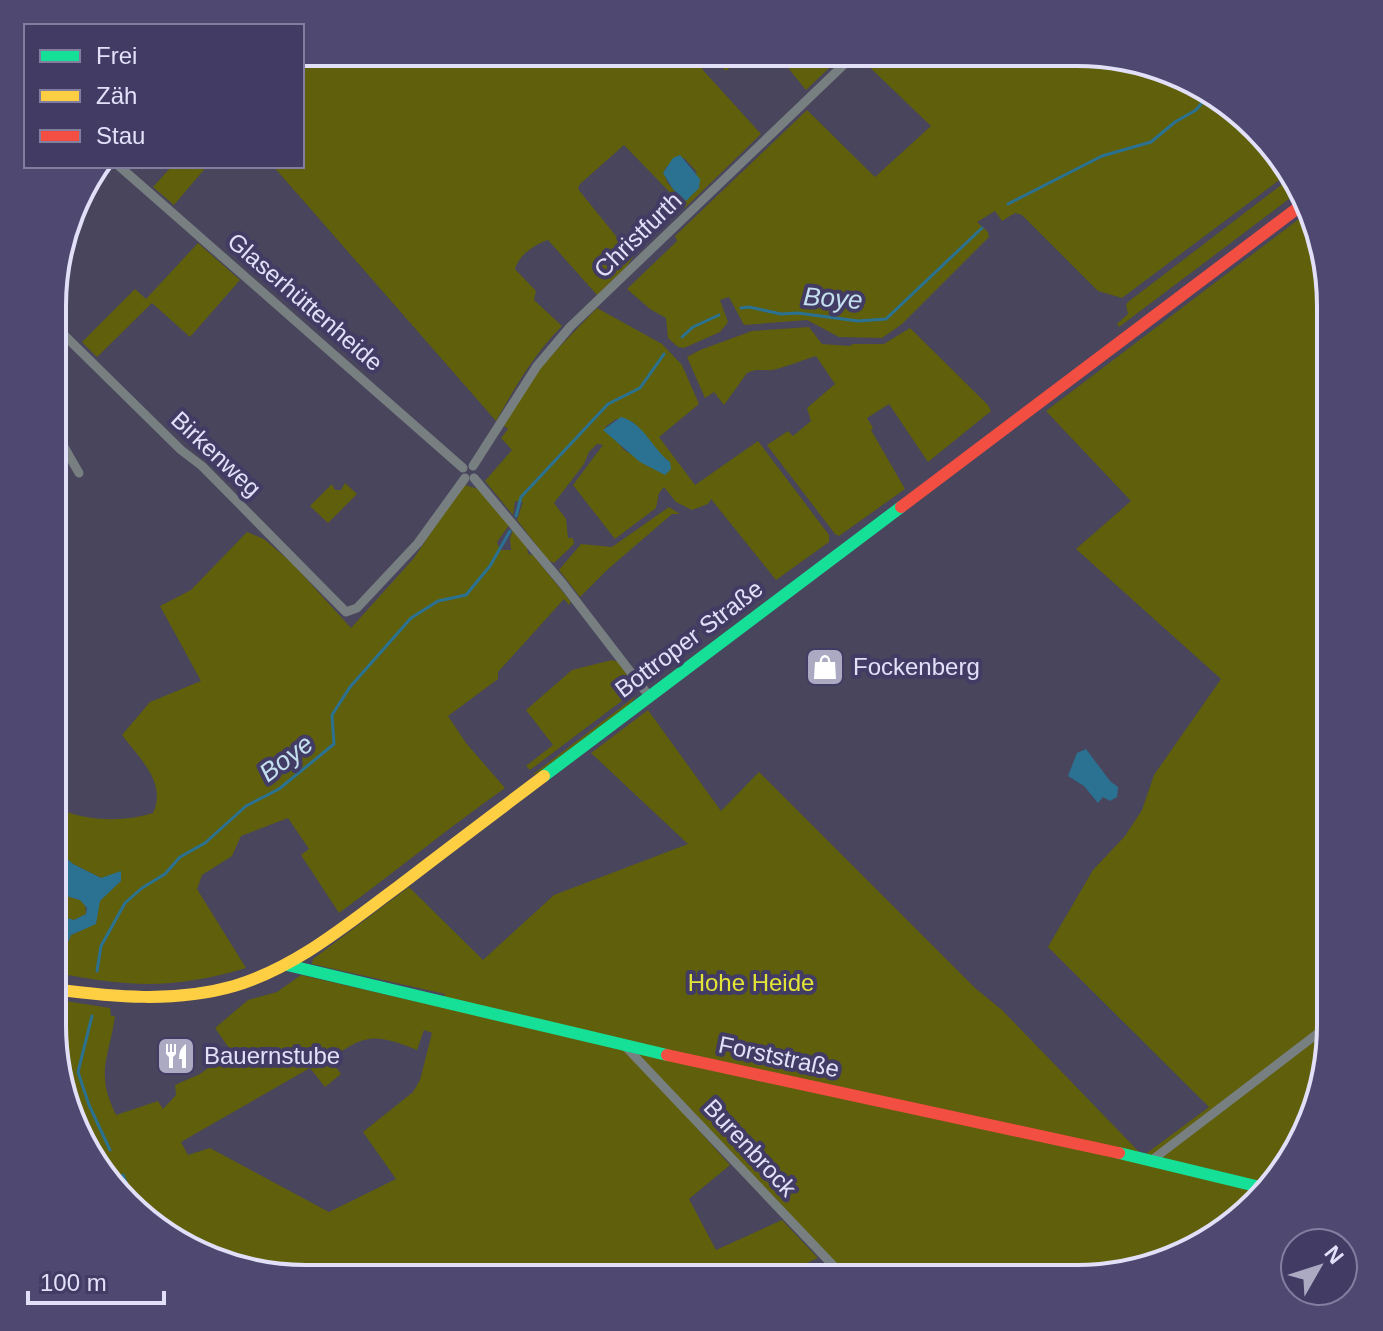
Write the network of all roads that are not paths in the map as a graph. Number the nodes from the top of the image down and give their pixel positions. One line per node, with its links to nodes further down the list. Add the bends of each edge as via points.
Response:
1 (842, 67): 7 (street, Christfurth, via 563,335 537,366)
2 (121, 168): 7 (street, Glaserhüttenheide)
3 (1296, 209): 9 (main road, Bottroper Straße)
4 (66, 337): 8 (street, Birkenweg)
5 (66, 451): 6 (street)
6 (79, 473)
7 (469, 473): 8 (street, Christfurth, via 418,543 357,608); 9 (street, Glaserhüttenheide)
8 (346, 612)
9 (649, 696): 10 (main road, Bottroper Straße)
10 (287, 965): 11 (main road, Bottroper Straße, via 192,995 153,999); 13 (main road, Forststraße)
11 (67, 990)
12 (1316, 1035): 14 (street)
13 (625, 1046): 14 (main road, Forststraße); 16 (street, Burenbrock)
14 (1152, 1160): 15 (main road, Forststraße)
15 (1255, 1186)
16 (832, 1264)

